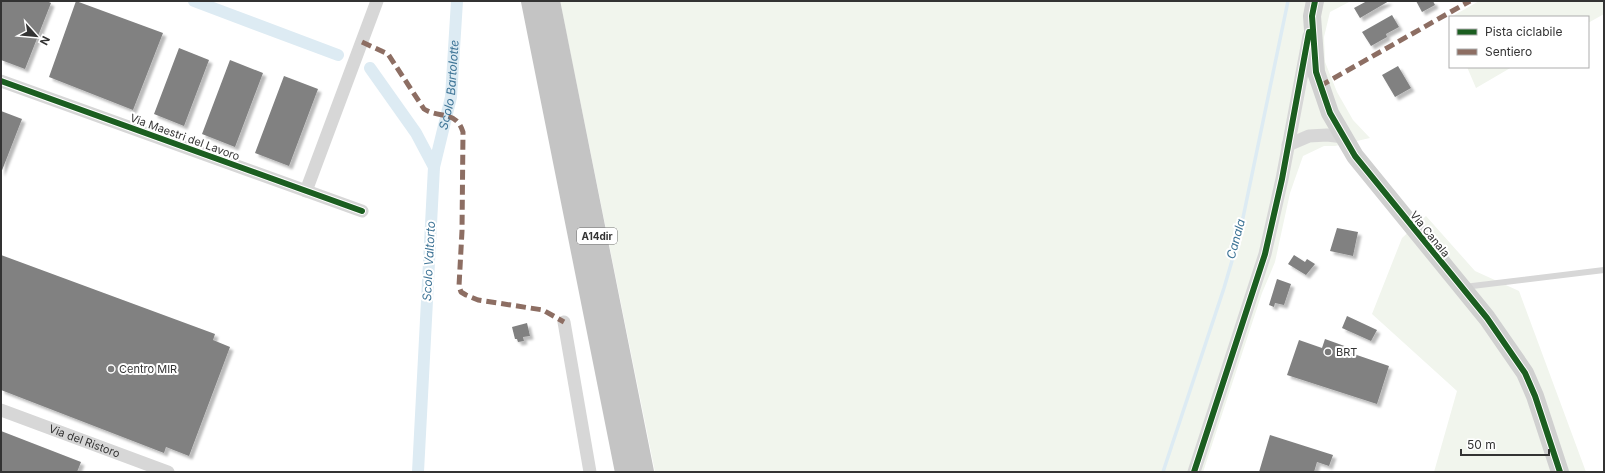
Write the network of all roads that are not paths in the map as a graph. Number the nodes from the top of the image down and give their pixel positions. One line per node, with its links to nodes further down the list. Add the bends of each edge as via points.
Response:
1 (377, 1): 8 (street)
2 (532, 1): 16 (highway, A14dir)
3 (549, 1): 17 (highway, A14dir)
4 (1313, 9): 6 (street, Via Canala, via 1316,72 1330,113); 7 (street)
5 (1, 81): 8 (street, Via Maestri del Lavoro)
6 (1344, 137): 7 (street, via 1309,136); 11 (street, Via Canala, via 1355,156)
7 (1288, 145): 18 (street, via 1265,254)
8 (306, 191): 9 (street, Via Maestri del Lavoro)
9 (362, 212)
10 (1604, 270): 11 (lane)
11 (1461, 287): 19 (street, Via Canala, via 1487,318 1525,373)
12 (564, 322): 15 (street)
13 (1, 410): 14 (street, Via del Ristoro)
14 (168, 472)
15 (590, 472)
16 (626, 472)
17 (643, 472)
18 (1194, 472)
19 (1560, 472)

